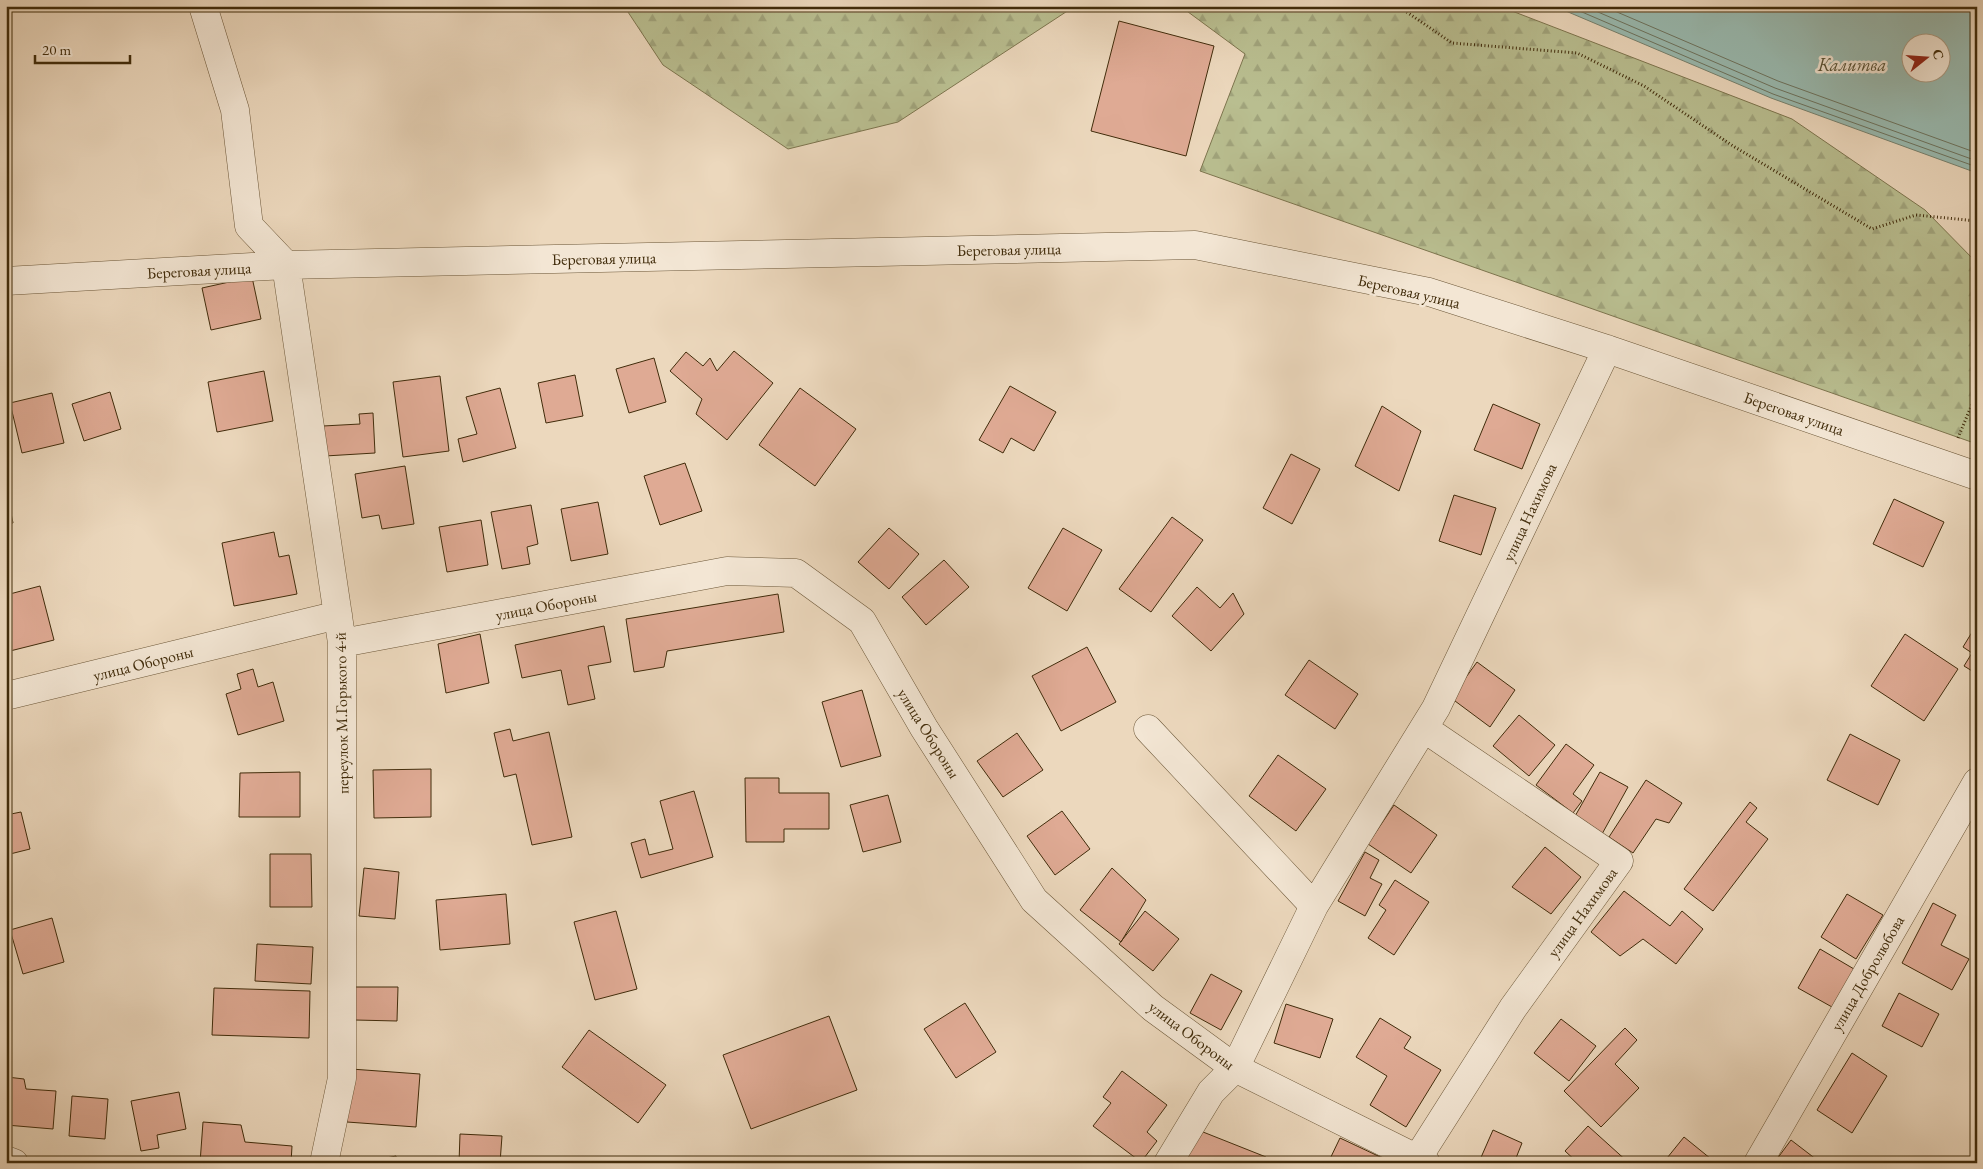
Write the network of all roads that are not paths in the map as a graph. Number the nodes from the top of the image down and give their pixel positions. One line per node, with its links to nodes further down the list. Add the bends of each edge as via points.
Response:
1 (203, 6): 2 (street, via 235,110 249,226)
2 (286, 265): 3 (street, Береговая улица); 4 (street, Береговая улица, via 1195,246 1429,292); 6 (street, переулок М.Горького 4-й)
3 (6, 280)
4 (1607, 349): 5 (street, Береговая улица); 9 (street, улица Нахимова)
5 (1977, 476)
6 (338, 615): 7 (street, переулок М.Горького 4-й); 8 (street, улица Обороны)
7 (342, 643): 13 (street, улица Обороны, via 727,571 796,574 862,621 924,728 1034,900 1153,1008); 17 (street, переулок М.Горького 4-й, via 342,1078)
8 (6, 696)
9 (1425, 728): 12 (street, улица Нахимова); 15 (street, улица Нахимова, via 1619,861 1513,1008)
10 (1148, 729): 12 (street)
11 (1977, 782): 19 (street, улица Добролюбова)
12 (1314, 906): 13 (street, улица Нахимова)
13 (1235, 1068): 15 (street, улица Обороны); 18 (street, улица Нахимова, via 1211,1092)
14 (6, 1160): 16 (street)
15 (1422, 1161)
16 (14, 1163)
17 (324, 1163)
18 (1168, 1163)
19 (1758, 1163)

